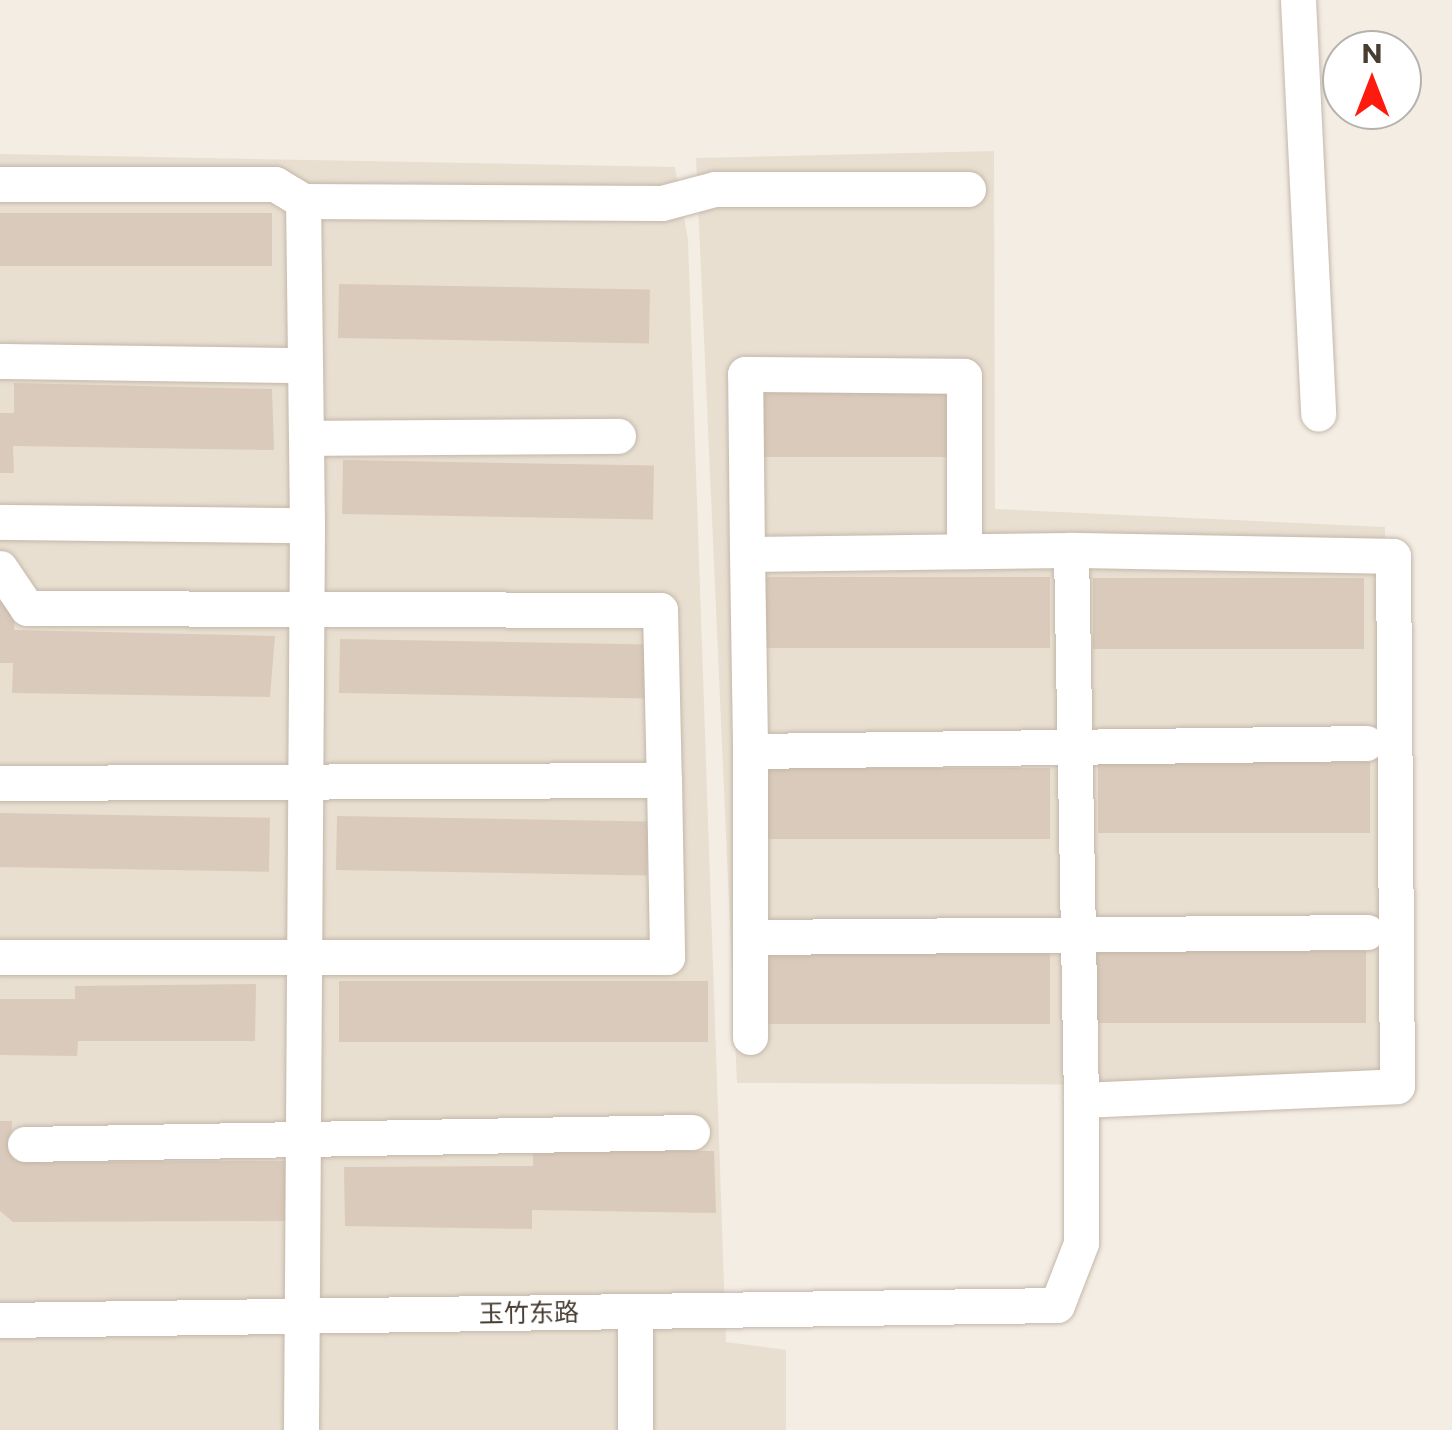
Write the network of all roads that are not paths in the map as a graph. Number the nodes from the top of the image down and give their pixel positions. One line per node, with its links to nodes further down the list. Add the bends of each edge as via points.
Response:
1 (1298, 0): 7 (street)
2 (0, 184): 4 (street, via 275,184)
3 (968, 189): 4 (street, via 716,189 662,203)
4 (303, 200): 6 (street)
5 (0, 361): 6 (street)
6 (305, 365): 9 (street)
7 (1318, 414)
8 (618, 436): 9 (street)
9 (306, 438): 11 (street)
10 (0, 522): 11 (street)
11 (308, 525): 16 (street)
12 (1071, 550): 13 (street); 18 (street); 29 (street, via 1393,556 1397,1086)
13 (964, 551): 14 (street); 14 (street, via 964,376 745,374)
14 (748, 554): 19 (street)
15 (0, 568): 16 (street, via 27,608)
16 (306, 609): 20 (street, via 660,610); 21 (street)
17 (1366, 743): 18 (street)
18 (1074, 748): 19 (street); 24 (street)
19 (750, 750): 25 (street)
20 (664, 780): 21 (street); 27 (street, via 667,957)
21 (304, 782): 22 (street); 27 (street)
22 (0, 783)
23 (1367, 932): 24 (street)
24 (1078, 935): 25 (street); 29 (street)
25 (750, 937): 28 (street)
26 (0, 958): 27 (street)
27 (302, 958): 31 (street)
28 (750, 1037)
29 (1080, 1100): 33 (street, 玉竹东路, via 1080,1243 1057,1305)
30 (692, 1132): 31 (street)
31 (300, 1139): 32 (street); 34 (street)
32 (25, 1144)
33 (635, 1311): 34 (street, 玉竹东路); 37 (street)
34 (300, 1316): 35 (street, 玉竹东路); 36 (street)
35 (0, 1320)
36 (300, 1430)
37 (635, 1430)

